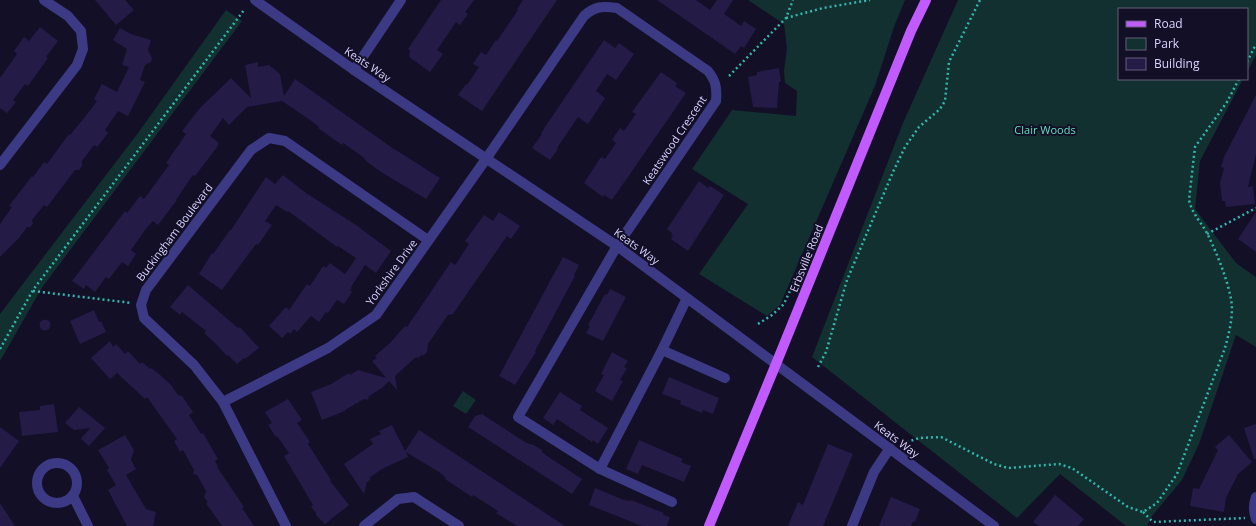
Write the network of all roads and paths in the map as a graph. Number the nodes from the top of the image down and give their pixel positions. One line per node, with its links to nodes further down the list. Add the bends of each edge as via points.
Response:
1 (44, 0): 16 (street, via 68,16 81,31 83,49 77,65)
2 (255, 0): 12 (street, Keats Way)
3 (401, 0): 12 (street)
4 (793, 0): 9 (path)
5 (870, 0): 9 (path, via 823,8)
6 (926, 0): 26 (main road, Erbsville Road, via 911,31)
7 (980, 0): 27 (path, via 948,62 945,101 940,109 919,127 905,147 893,172 848,280 826,352)
8 (244, 10): 21 (path)
9 (786, 18): 13 (path)
10 (1256, 44): 11 (path)
11 (1248, 60)
12 (354, 70): 15 (street, Keats Way)
13 (729, 76)
14 (1238, 80): 18 (path, via 1227,102 1194,146 1189,200 1191,209)
15 (486, 159): 19 (street, Yorkshire Drive); 20 (street, Keats Way); 20 (street, Keatswood Crescent, via 584,16 591,9 617,8 708,71 717,90 716,101)
16 (0, 165)
17 (1256, 208): 18 (path)
18 (1207, 234): 35 (path, via 1231,300 1230,328 1225,348 1177,474 1157,503)
19 (428, 240): 23 (street, Buckingham Boulevard, via 285,141 269,138 251,150 146,290); 29 (street, Yorkshire Drive, via 376,315 328,348)
20 (617, 246): 22 (street, Keats Way); 31 (street, Keatswood Crescent, via 518,417)
21 (33, 290): 23 (path); 24 (path)
22 (687, 298): 25 (street); 26 (street, Keats Way)
23 (140, 305): 29 (street, via 144,318 194,365)
24 (0, 349)
25 (662, 350): 28 (street); 31 (street)
26 (776, 364): 30 (street, Keats Way); 41 (main road, Erbsville Road)
27 (818, 367)
28 (725, 378)
29 (223, 402): 38 (street)
30 (890, 448): 35 (path, via 919,438 941,437 994,464 1008,468 1059,464 1072,468 1128,507); 42 (street, via 874,472); 43 (street, Keats Way)
31 (600, 469): 34 (street)
32 (73, 496): 32 (street, via 77,484 74,471 69,466 55,463 41,471 37,486 43,498 61,503); 37 (street)
33 (1256, 497): 36 (street, via 1253,510)
34 (672, 502)
35 (1142, 512): 36 (path, via 1153,522)
36 (1256, 518)
37 (88, 526)
38 (286, 526)
39 (364, 526): 40 (street, via 398,499 414,497)
40 (459, 526)
41 (708, 526)
42 (852, 526)
43 (994, 526)

